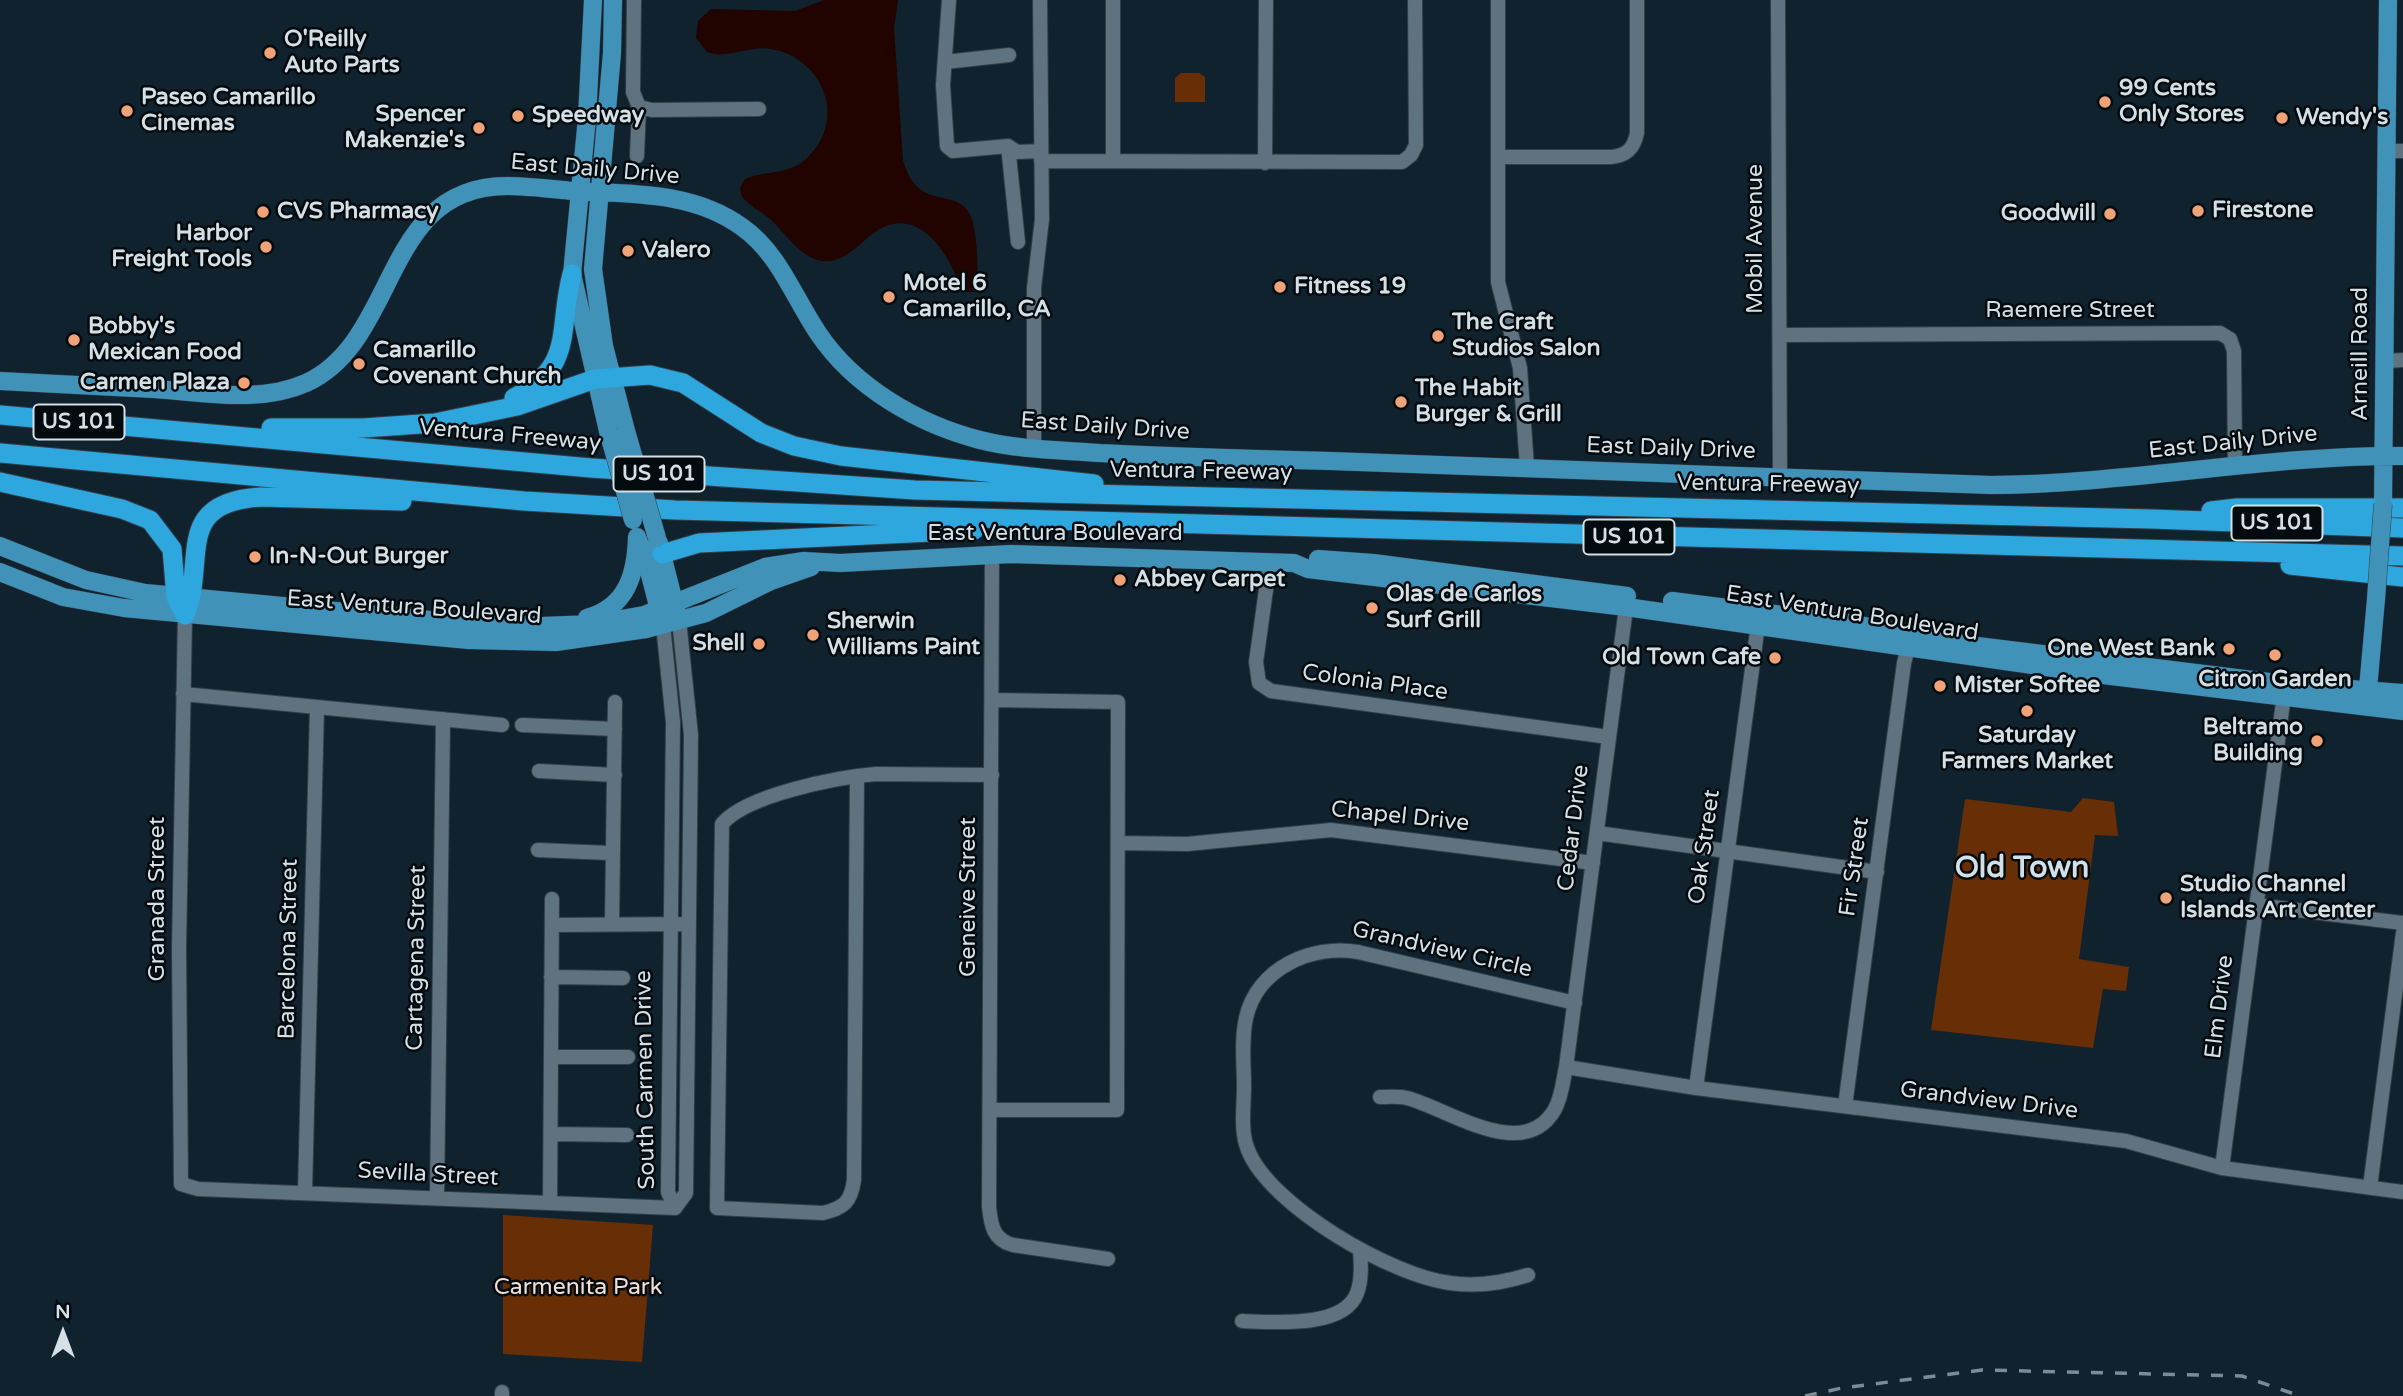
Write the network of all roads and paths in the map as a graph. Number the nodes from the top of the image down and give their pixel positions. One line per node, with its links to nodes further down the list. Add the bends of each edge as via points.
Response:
1 (593, 0): 24 (main road)
2 (612, 0): 25 (main road)
3 (634, 0): 15 (street, via 633,92)
4 (950, 0): 14 (street)
5 (1040, 0): 20 (street)
6 (1113, 0): 22 (street)
7 (1266, 0): 23 (street)
8 (1415, 0): 23 (street, via 1416,145 1411,155 1396,163)
9 (1498, 0): 21 (street)
10 (1637, 0): 21 (street, via 1637,133 1632,148 1611,157)
11 (1778, 0): 28 (street, Mobil Avenue)
12 (2388, 0): 18 (main road, Arneill Road)
13 (1009, 55): 14 (street)
14 (944, 62): 17 (street, via 943,128 950,150)
15 (639, 107): 16 (street); 19 (street)
16 (759, 109)
17 (1008, 146): 20 (street); 26 (street)
18 (2394, 151): 29 (main road, Arneill Road)
19 (637, 156)
20 (1041, 156): 22 (street); 35 (street, via 1041,235 1034,288)
21 (1498, 157): 38 (street, via 1498,282 1520,368)
22 (1113, 162): 23 (street)
23 (1265, 163)
24 (579, 191): 25 (main road, East Daily Drive); 27 (main road); 31 (main road, East Daily Drive, via 492,187 441,206 408,240 348,352 332,368 288,390 250,395)
25 (600, 192): 30 (main road, via 594,293); 35 (main road, East Daily Drive, via 681,200 730,219 765,247 818,334 864,382 893,403 948,429 983,441)
26 (1018, 242)
27 (572, 274): 30 (main road); 32 (highway, via 554,366)
28 (1780, 335): 39 (street, Raemere Street, via 2220,333 2230,339 2234,351); 40 (street, Mobil Avenue)
29 (2395, 361): 37 (main road, Arneill Road)
30 (603, 377): 32 (highway); 42 (highway, via 666,377 761,433 821,453 1075,480); 48 (main road, bridge, via 608,431); 50 (main road, bridge, via 626,431)
31 (0, 381)
32 (498, 408): 34 (highway, via 402,426)
33 (0, 415): 34 (highway, Ventura Freeway / US 101)
34 (158, 429): 42 (highway, Ventura Freeway / US 101, via 774,483)
35 (1034, 449): 38 (main road, East Daily Drive)
36 (0, 453): 43 (highway, US 101)
37 (2394, 456): 39 (main road, East Daily Drive); 68 (main road, Arneill Road, bridge, via 2385,483)
38 (1527, 467): 40 (main road, East Daily Drive)
39 (2235, 467): 40 (main road, East Daily Drive, via 2026,485)
40 (1780, 478)
41 (0, 482): 60 (highway, via 122,509 150,520 172,549)
42 (1161, 495): 45 (highway, Ventura Freeway / US 101)
43 (524, 501): 46 (highway, US 101); 60 (highway, via 241,498 214,511 197,534)
44 (2403, 508): 45 (highway, via 2237,508)
45 (2151, 519): 47 (highway, Ventura Freeway / US 101)
46 (1059, 522): 50 (highway, via 921,535); 51 (highway, US 101)
47 (2403, 528)
48 (637, 537): 61 (main road); 63 (main road, via 635,571 619,600 591,617)
49 (0, 546): 58 (main road, East Ventura Boulevard)
50 (660, 546): 61 (main road)
51 (2199, 551): 53 (highway, US 101); 57 (highway)
52 (992, 554): 55 (main road, East Ventura Boulevard); 61 (main road, East Ventura Boulevard, via 817,564 717,609); 69 (street, Geneive Street)
53 (2403, 556)
54 (0, 558): 58 (main road, via 70,584)
55 (1270, 561): 59 (main road, East Ventura Boulevard, via 1308,569); 77 (street, Colonia Place, via 1256,662 1259,682 1270,691)
56 (0, 572): 60 (main road, East Ventura Boulevard, via 90,603)
57 (2403, 577)
58 (86, 580): 60 (main road, East Ventura Boulevard)
59 (1627, 601): 62 (main road, East Ventura Boulevard); 77 (street, Cedar Drive)
60 (184, 603): 61 (main road, East Ventura Boulevard, via 481,640 556,642); 63 (main road, East Ventura Boulevard); 67 (street, Granada Street)
61 (669, 615): 63 (main road, East Ventura Boulevard); 93 (street, South Carmen Drive, via 673,722); 94 (street, South Carmen Drive, via 690,697)
62 (1759, 618): 64 (main road, East Ventura Boulevard); 85 (street, Oak Street)
63 (542, 626)
64 (1910, 642): 65 (main road, East Ventura Boulevard); 88 (street, Fir Street)
65 (2284, 691): 68 (main road, East Ventura Boulevard); 90 (street, Elm Drive)
66 (2403, 693): 68 (main road, East Ventura Boulevard)
67 (183, 694): 71 (street); 110 (street, Granada Street)
68 (2368, 698): 72 (main road, East Ventura Boulevard)
69 (992, 700): 80 (street, Geneive Street); 83 (street, via 1118,702)
70 (615, 702): 76 (street)
71 (317, 707): 73 (street); 112 (street, Barcelona Street)
72 (2403, 711)
73 (443, 719): 74 (street); 114 (street, Cartagena Street)
74 (502, 725)
75 (522, 725): 76 (street)
76 (615, 729): 79 (street)
77 (1609, 737): 82 (street, Cedar Drive)
78 (539, 771): 79 (street)
79 (615, 775): 86 (street)
80 (992, 775): 81 (street); 106 (street, Geneive Street)
81 (857, 776): 81 (street, via 771,797 727,817 722,824 717,1208 823,1213 838,1209 851,1198)
82 (1597, 833): 85 (street); 87 (street, Cedar Drive)
83 (1118, 843): 87 (street, Chapel Drive, via 1187,845 1340,830); 106 (street, via 1117,1110)
84 (538, 850): 86 (street)
85 (1727, 851): 88 (street); 103 (street, Oak Street)
86 (610, 853): 92 (street)
87 (1593, 863): 99 (street, Cedar Drive)
88 (1877, 872): 105 (street, Fir Street)
89 (552, 899): 95 (street)
90 (2256, 905): 91 (street); 109 (street, Elm Drive)
91 (2403, 923)
92 (612, 924): 93 (street); 95 (street)
93 (669, 924): 94 (street); 116 (street, South Carmen Drive, via 668,1192)
94 (689, 924): 116 (street, South Carmen Drive, via 686,1193)
95 (552, 925): 97 (street)
96 (2403, 933): 111 (street)
97 (551, 977): 98 (street); 100 (street)
98 (623, 978)
99 (1575, 1003): 102 (street, Cedar Drive); 117 (street, Grandview Circle, via 1348,950 1308,954 1266,982 1250,1007 1244,1033 1248,1151 1285,1198)
100 (551, 1057): 101 (street); 107 (street)
101 (628, 1057)
102 (1566, 1067): 103 (street, Grandview Drive); 104 (street, Cedar Drive, via 1556,1107 1540,1126 1525,1132 1498,1132 1405,1097)
103 (1696, 1088): 105 (street, Grandview Drive)
104 (1380, 1097)
105 (1845, 1106): 109 (street, Grandview Drive, via 2126,1141)
106 (990, 1110): 118 (street, Geneive Street, via 989,1207 992,1229 999,1239)
107 (551, 1133): 108 (street); 115 (street)
108 (627, 1135)
109 (2222, 1168): 111 (street, Grandview Drive)
110 (181, 1184): 112 (street, Sevilla Street, via 198,1189)
111 (2370, 1187): 113 (street, Grandview Drive)
112 (305, 1192): 114 (street, Sevilla Street)
113 (2403, 1192)
114 (436, 1198): 115 (street, Sevilla Street)
115 (550, 1203): 116 (street, Sevilla Street)
116 (675, 1208)
117 (1360, 1250): 119 (street, Grandview Circle, via 1408,1273 1448,1283 1483,1285); 120 (street, via 1358,1292 1344,1309 1311,1321)
118 (1108, 1259)
119 (1528, 1275)
120 (1242, 1321)

